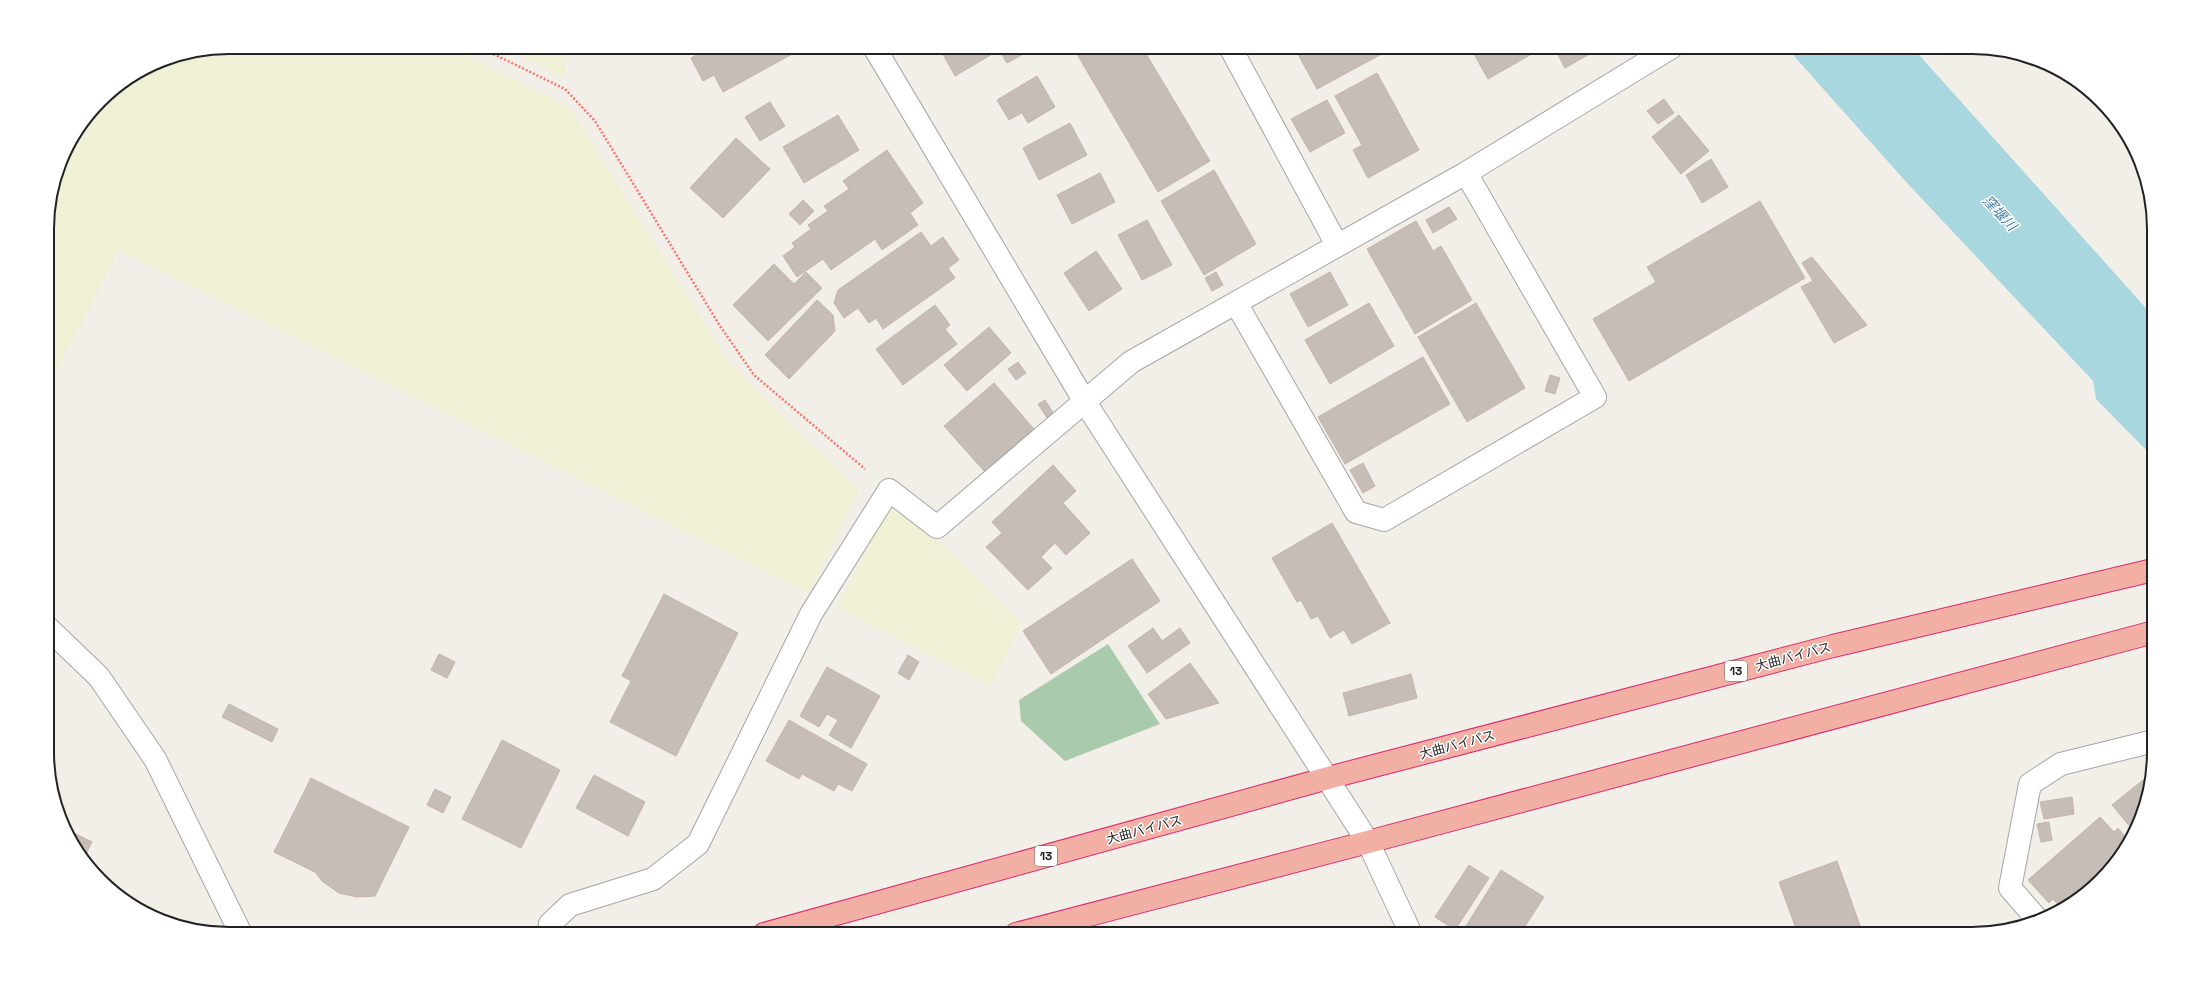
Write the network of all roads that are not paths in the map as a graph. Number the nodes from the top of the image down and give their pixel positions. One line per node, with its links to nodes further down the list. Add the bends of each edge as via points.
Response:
1 (878, 54): 7 (street)
2 (1234, 54): 5 (street)
3 (1661, 54): 4 (street)
4 (1466, 173): 5 (street); 6 (street, via 1596,397 1384,520 1356,512)
5 (1338, 245): 6 (street)
6 (1236, 303): 7 (street, via 1131,362)
7 (1085, 402): 12 (street); 16 (street, via 937,528 889,490 811,614 698,844 653,879 570,905 550,924)
8 (2147, 572): 12 (highway, 大曲バイパス / 13, via 1833,646)
9 (54, 634): 15 (street, via 99,677 155,759)
10 (2147, 634): 13 (highway)
11 (2147, 743): 14 (street, via 2061,764 2030,784 2010,888)
12 (1328, 778): 13 (street); 17 (highway, 大曲バイパス / 13)
13 (1368, 842): 18 (highway); 19 (street)
14 (2034, 916)
15 (238, 927)
16 (551, 927)
17 (789, 927)
18 (1043, 927)
19 (1409, 927)

